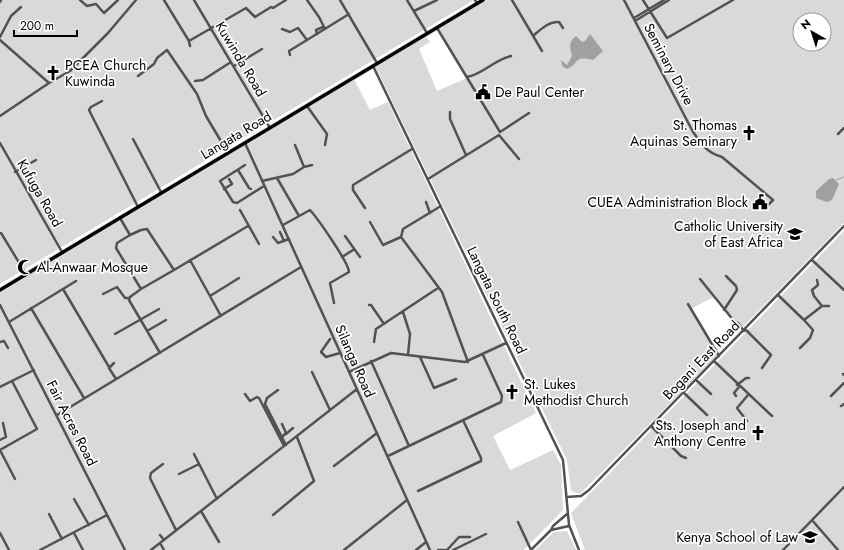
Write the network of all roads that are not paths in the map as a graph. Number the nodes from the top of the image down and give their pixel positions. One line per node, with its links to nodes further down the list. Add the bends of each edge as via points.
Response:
1 (80, 0): 2 (street, via 87,6 96,4 104,13)
2 (118, 0)
3 (136, 0): 46 (street, via 70,71)
4 (164, 0): 33 (street)
5 (195, 0): 24 (street, Kuwinda Road)
6 (286, 0): 24 (street, via 255,17 246,8)
7 (307, 0): 25 (street)
8 (340, 0): 22 (street)
9 (407, 0): 21 (street)
10 (437, 0): 21 (street)
11 (483, 0): 18 (main road, Langata Road)
12 (512, 0): 30 (street)
13 (624, 0): 23 (street, Seminary Drive)
14 (643, 0): 20 (street)
15 (664, 0): 20 (street)
16 (669, 0): 20 (street)
17 (733, 0): 20 (street, via 669,38)
18 (476, 2): 26 (main road, Langata Road)
19 (21, 7): 31 (street, via 11,16)
20 (649, 10): 23 (street)
21 (414, 11): 29 (street)
22 (349, 14): 25 (street); 40 (street)
23 (634, 19): 78 (street, Seminary Drive, via 701,145 722,156 773,200 767,206)
24 (211, 28): 33 (street); 39 (street, Kuwinda Road)
25 (324, 28): 32 (street)
26 (437, 28): 29 (main road, Langata Road); 44 (street)
27 (563, 28): 30 (street, via 556,22)
28 (282, 29): 32 (street, via 290,32 298,28)
29 (427, 33): 40 (main road, Langata Road)
30 (533, 36): 36 (street)
31 (0, 38): 46 (street)
32 (307, 40): 37 (street, via 288,51)
33 (189, 41): 34 (street)
34 (190, 46)
35 (262, 49): 41 (street)
36 (542, 51)
37 (290, 55)
38 (511, 56): 44 (street, via 500,59)
39 (231, 62): 41 (street, Kuwinda Road); 45 (street, via 202,81)
40 (377, 63): 42 (main road, Langata Road)
41 (234, 66): 52 (street, Kuwinda Road)
42 (373, 66): 48 (main road, Langata Road); 60 (street, Langata South Road)
43 (138, 76): 61 (street, via 167,50 197,94 206,116)
44 (467, 78): 50 (street, via 500,132)
45 (195, 81)
46 (49, 83): 51 (street)
47 (102, 101): 81 (street, via 89,110)
48 (307, 105): 52 (main road, Langata Road); 59 (street, via 327,134)
49 (450, 112): 62 (street, via 450,119)
50 (529, 113)
51 (0, 116)
52 (270, 128): 57 (main road, Langata Road)
53 (844, 128): 54 (street)
54 (838, 134)
55 (133, 139): 77 (street)
56 (0, 143): 69 (street, Kufuga Road)
57 (244, 143): 61 (main road, Langata Road); 73 (street, Silanga Road)
58 (295, 145): 67 (street)
59 (325, 145)
60 (412, 149): 72 (street, Langata South Road); 82 (street, via 353,185 353,190)
61 (228, 153): 77 (main road, Langata Road)
62 (466, 155): 63 (street, via 499,134); 72 (street)
63 (519, 159)
64 (36, 160): 69 (street)
65 (246, 165): 68 (street)
66 (312, 165): 67 (street)
67 (304, 167): 70 (street, via 295,174)
68 (238, 170): 75 (street, via 221,180); 76 (street)
69 (15, 172): 101 (street, Kufuga Road)
70 (277, 178): 73 (street); 85 (street)
71 (229, 179): 75 (street, via 232,184)
72 (428, 179): 80 (street, Langata South Road)
73 (262, 181): 74 (street, Silanga Road)
74 (264, 186): 75 (street, via 236,203); 88 (street, Silanga Road)
75 (224, 189)
76 (251, 189)
77 (161, 192): 81 (main road, Langata Road)
78 (759, 199)
79 (426, 202): 84 (street)
80 (441, 206): 84 (street); 145 (street, Langata South Road)
81 (138, 207): 86 (main road, Langata Road)
82 (365, 208)
83 (240, 210): 89 (street)
84 (430, 213): 96 (street, via 403,229)
85 (299, 216): 88 (street); 102 (street, via 311,211)
86 (120, 218): 93 (street); 101 (main road, Langata Road)
87 (370, 222): 96 (street, via 384,245)
88 (283, 225): 97 (street, Silanga Road)
89 (248, 226): 99 (street); 104 (street)
90 (844, 226): 105 (street, Bogani East Road)
91 (280, 232): 98 (street)
92 (1, 233): 108 (street)
93 (130, 235): 107 (street, via 147,229); 116 (street, via 117,243 116,248)
94 (345, 236): 100 (street)
95 (274, 237): 98 (street, via 277,243)
96 (401, 237): 114 (street)
97 (289, 239): 98 (street); 106 (street, Silanga Road)
98 (284, 241)
99 (260, 244)
100 (353, 250): 102 (street); 103 (street)
101 (62, 252): 108 (main road, Langata Road)
102 (342, 257): 123 (street, via 349,270 330,283)
103 (360, 257)
104 (190, 260): 107 (street); 121 (street)
105 (812, 260): 118 (street); 120 (street, Bogani East Road)
106 (301, 267): 133 (street); 149 (street, Silanga Road)
107 (174, 270): 116 (street)
108 (26, 274): 117 (main road, Langata Road)
109 (726, 276): 131 (street, via 737,290)
110 (239, 278): 121 (street)
111 (700, 279): 131 (street)
112 (76, 280): 115 (street)
113 (818, 280): 127 (street, via 818,285 812,290)
114 (438, 288): 132 (street); 155 (street, via 442,292)
115 (63, 289): 129 (street); 158 (street)
116 (141, 289): 122 (street)
117 (0, 290)
118 (844, 290)
119 (103, 294): 122 (street, via 117,287 125,298)
120 (778, 295): 136 (street); 140 (street, Bogani East Road)
121 (210, 296): 133 (street)
122 (129, 298): 134 (street)
123 (334, 303)
124 (688, 304): 152 (street)
125 (0, 305): 137 (street, Fair Acres Road)
126 (369, 305): 138 (street)
127 (822, 306): 128 (street); 136 (street)
128 (829, 306)
129 (32, 308): 137 (street); 181 (street)
130 (159, 309): 134 (street)
131 (724, 310): 140 (street)
132 (402, 312): 138 (street); 150 (street, via 410,333)
133 (222, 316): 148 (street)
134 (140, 319): 139 (street); 141 (street)
135 (166, 320): 139 (street)
136 (804, 320): 147 (street, via 814,330)
137 (9, 322): 160 (street, Fair Acres Road)
138 (384, 324): 144 (street, via 375,331)
139 (147, 330): 148 (street)
140 (744, 330): 152 (street, Bogani East Road); 159 (street, via 771,355)
141 (115, 334)
142 (330, 339): 149 (street, via 321,352 329,357)
143 (0, 342): 146 (street, via 4,341)
144 (374, 342)
145 (506, 344): 151 (street); 211 (street, Langata South Road, via 563,460)
146 (8, 348)
147 (800, 348)
148 (160, 353): 164 (street)
149 (340, 353): 162 (street, Silanga Road)
150 (408, 355): 153 (street); 154 (street, via 390,353)
151 (483, 355): 155 (street); 188 (street, via 502,399 499,403)
152 (719, 356): 156 (street, Bogani East Road)
153 (420, 357): 155 (street); 165 (street, via 434,388)
154 (371, 361): 162 (street); 200 (street)
155 (468, 362)
156 (714, 362): 167 (street, Bogani East Road); 170 (street)
157 (114, 363): 158 (street)
158 (109, 367): 164 (street)
159 (762, 368)
160 (34, 370): 166 (street); 185 (street, Fair Acres Road)
161 (312, 372): 184 (street)
162 (349, 372): 171 (street, Silanga Road)
163 (749, 378): 170 (street)
164 (116, 379): 181 (street)
165 (456, 379)
166 (12, 380): 169 (street); 208 (street, via 37,428 0,450)
167 (696, 380): 174 (street, Bogani East Road); 177 (street)
168 (844, 383): 180 (street)
169 (0, 386)
170 (738, 386): 175 (street); 178 (street)
171 (357, 389): 184 (street); 194 (street, Silanga Road)
172 (731, 389): 175 (street)
173 (278, 390): 197 (street, via 267,398 265,404)
174 (684, 392): 186 (street); 192 (street, Bogani East Road)
175 (734, 392): 179 (street)
176 (245, 394): 199 (street, via 250,401 257,396 259,398)
177 (711, 394)
178 (748, 395): 187 (street); 189 (street, via 737,408)
179 (736, 396)
180 (831, 396)
181 (84, 398): 185 (street)
182 (844, 404): 183 (street)
183 (841, 406)
184 (330, 410): 196 (street)
185 (57, 415): 218 (street, Fair Acres Road)
186 (707, 415)
187 (772, 416)
188 (463, 420): 200 (street); 210 (street, via 481,461)
189 (747, 421)
190 (3, 423): 198 (street, via 7,434)
191 (282, 424): 195 (street)
192 (651, 426): 203 (street); 211 (street, Bogani East Road, via 590,490 581,496)
193 (292, 428): 195 (street)
194 (377, 433): 202 (street, Silanga Road); 206 (street)
195 (285, 434): 197 (street)
196 (297, 436): 199 (street); 219 (street, via 314,481)
197 (282, 437): 199 (street)
198 (0, 440)
199 (285, 446): 213 (street)
200 (409, 446): 202 (street)
201 (194, 454): 205 (street)
202 (388, 456): 214 (street, Silanga Road)
203 (686, 458)
204 (163, 464): 224 (street, via 151,473 150,478)
205 (199, 464): 207 (street); 213 (street)
206 (334, 466)
207 (178, 474)
208 (15, 479)
209 (844, 487): 220 (street)
210 (418, 490)
211 (567, 497): 217 (street, Langata South Road)
212 (74, 499): 222 (street)
213 (217, 499): 215 (street)
214 (407, 500): 234 (street, Silanga Road); 242 (street)
215 (201, 511): 224 (street); 233 (street)
216 (49, 514): 231 (street)
217 (567, 514): 223 (street, Langata South Road); 225 (street)
218 (107, 515): 222 (street); 239 (street, Fair Acres Road)
219 (273, 515)
220 (812, 520): 250 (street); 251 (street)
221 (518, 522): 248 (street)
222 (88, 525): 227 (street)
223 (569, 526): 225 (street); 249 (street, Langata South Road)
224 (176, 530): 232 (street)
225 (551, 530): 248 (street)
226 (0, 533): 236 (street)
227 (74, 533): 231 (street); 238 (street)
228 (160, 534): 232 (street)
229 (486, 534): 247 (street)
230 (470, 537): 246 (street, via 459,536)
231 (62, 539): 237 (street)
232 (164, 540): 235 (street)
233 (219, 542)
234 (426, 542): 243 (street); 244 (street, Silanga Road)
235 (160, 543): 240 (street); 241 (street)
236 (9, 550)
237 (40, 550)
238 (83, 550)
239 (125, 550)
240 (151, 550)
241 (164, 550)
242 (344, 550)
243 (416, 550)
244 (430, 550)
245 (438, 550): 246 (street)
246 (447, 550)
247 (453, 550)
248 (531, 550)
249 (579, 550)
250 (783, 550)
251 (838, 550)

